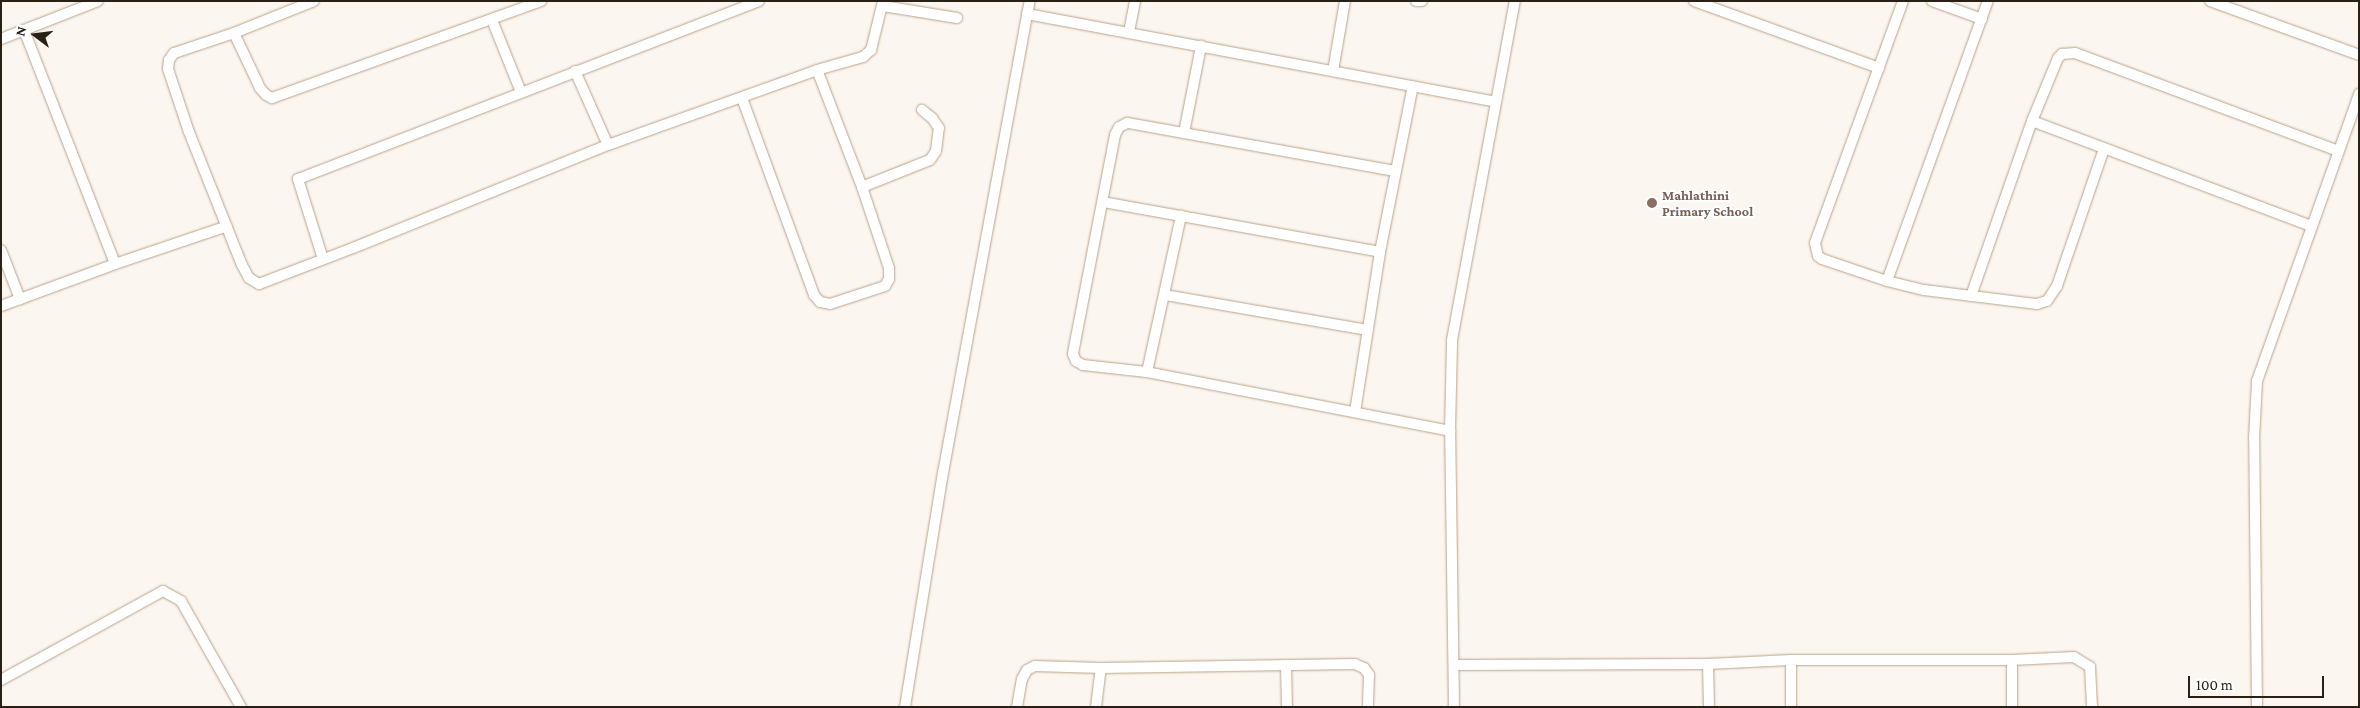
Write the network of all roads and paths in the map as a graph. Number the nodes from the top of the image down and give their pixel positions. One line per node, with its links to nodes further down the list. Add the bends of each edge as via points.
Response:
1 (98, 1): 21 (street)
2 (314, 1): 23 (street)
3 (541, 1): 20 (street)
4 (760, 1): 29 (street)
5 (1030, 1): 17 (street)
6 (1135, 1): 22 (street)
7 (1345, 1): 30 (street)
8 (1416, 1): 9 (street)
9 (1422, 1)
10 (1515, 1): 35 (street)
11 (1694, 1): 27 (street)
12 (1903, 1): 27 (street)
13 (1932, 1): 19 (street)
14 (1988, 1): 19 (street)
15 (2210, 1): 26 (street)
16 (883, 4): 18 (street); 28 (street, via 871,50 863,57)
17 (1027, 14): 22 (street); 69 (street)
18 (957, 18)
19 (1982, 19): 52 (street)
20 (492, 20): 23 (street, via 272,98 260,88); 32 (street)
21 (24, 30): 24 (street); 51 (street)
22 (1129, 32): 25 (street)
23 (234, 33): 46 (street, via 174,53 168,69 189,132)
24 (1, 39)
25 (1201, 46): 30 (street); 38 (street)
26 (2359, 55)
27 (1879, 68): 52 (street, via 1816,243 1816,251 1822,259)
28 (817, 70): 34 (street); 43 (street)
29 (575, 71): 32 (street); 39 (street)
30 (1333, 71): 31 (street)
31 (1414, 86): 35 (street); 42 (street)
32 (521, 92): 50 (street, via 298,179)
33 (2359, 94): 41 (street)
34 (742, 98): 39 (street); 43 (street, via 814,296 820,302 830,304 884,286 889,279 889,268)
35 (1495, 102): 60 (street, via 1452,340)
36 (922, 110): 43 (street, via 939,128 936,151 930,160)
37 (2032, 122): 40 (street); 41 (street, via 2058,58 2062,54 2075,53); 54 (street)
38 (1184, 133): 42 (street); 44 (street, via 1126,123 1118,127)
39 (608, 145): 50 (street)
40 (2104, 150): 47 (street); 54 (street, via 2052,296 2037,304)
41 (2338, 151): 47 (street)
42 (1395, 171): 49 (street)
43 (862, 187)
44 (1103, 202): 45 (street); 58 (street, via 1073,354 1083,365)
45 (1181, 216): 49 (street); 53 (street)
46 (227, 226): 50 (street, via 249,278 259,284); 51 (street)
47 (2312, 226): 79 (street, via 2257,381 2254,439)
48 (1, 250): 55 (street)
49 (1380, 252): 57 (street)
50 (323, 259)
51 (115, 264): 55 (street)
52 (1887, 281): 54 (street)
53 (1165, 295): 57 (street); 58 (street)
54 (1971, 296)
55 (20, 299): 56 (street)
56 (1, 306)
57 (1367, 330): 59 (street)
58 (1147, 372): 59 (street)
59 (1355, 412): 60 (street)
60 (1450, 431): 64 (street)
61 (1791, 660): 62 (street); 63 (street); 76 (street)
62 (2012, 660): 77 (street); 78 (street, via 2074,657 2081,660 2090,667 2092,675)
63 (1708, 664): 64 (street); 75 (street)
64 (1454, 665): 74 (street)
65 (1286, 666): 66 (street); 72 (street); 73 (street, via 1355,664 1364,668 1369,675)
66 (1101, 668): 70 (street, via 1035,666 1027,670 1022,679); 71 (street)
67 (1, 680): 68 (street, via 164,591 181,601)
68 (241, 707)
69 (905, 707)
70 (1017, 707)
71 (1096, 707)
72 (1287, 707)
73 (1368, 707)
74 (1454, 707)
75 (1708, 707)
76 (1791, 707)
77 (2012, 707)
78 (2092, 707)
79 (2257, 707)

